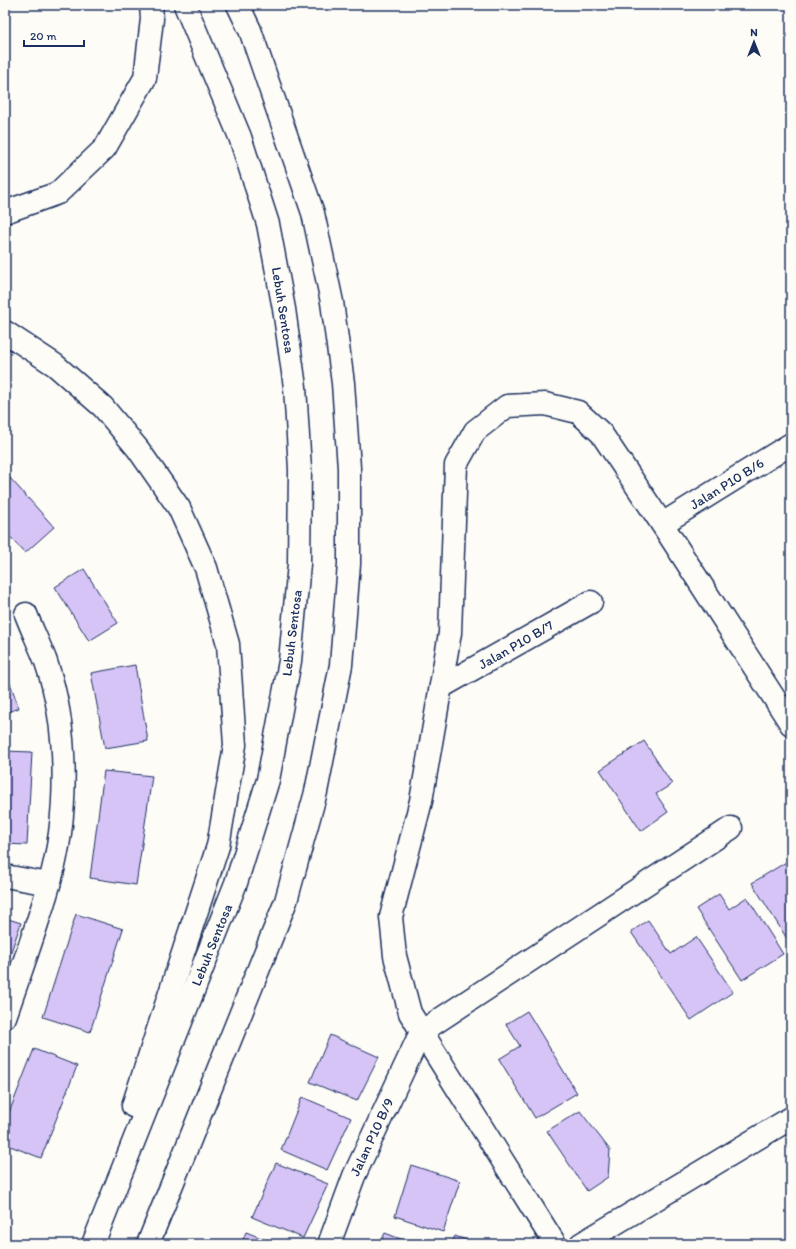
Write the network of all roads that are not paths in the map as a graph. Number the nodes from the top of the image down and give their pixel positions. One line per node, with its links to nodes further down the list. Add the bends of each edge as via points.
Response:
1 (151, 5): 6 (main road, via 152,19 144,78 105,148 58,193)
2 (185, 5): 22 (main road, Lebuh Sentosa, via 240,137 268,224 295,387 300,469 300,564 290,661 269,773 236,883)
3 (238, 5): 5 (main road)
4 (253, 5): 5 (main road)
5 (250, 30): 23 (main road, via 313,213 333,309 343,383 348,468 349,564 341,665 316,792 286,901)
6 (5, 212)
7 (5, 332): 21 (main road, via 61,370 102,407 138,449 179,508 206,568 228,644 235,745 218,846)
8 (791, 444): 9 (main road, Jalan P10 B/6)
9 (662, 524): 12 (main road, via 600,433 578,412 545,404 507,406 474,431 456,464 450,633); 13 (main road)
10 (591, 602): 12 (main road, Jalan P10 B/7)
11 (26, 614): 16 (main road, via 46,662 57,707 62,748 64,793 59,839)
12 (441, 687): 18 (main road, via 421,801 391,917 394,956 410,1013)
13 (791, 724)
14 (731, 828): 18 (main road)
15 (5, 876): 16 (main road)
16 (49, 884): 17 (main road)
17 (5, 1017)
18 (421, 1032): 20 (main road); 24 (main road, Jalan P10 B/9, via 354,1176)
19 (791, 1118): 25 (main road)
20 (553, 1243)
21 (88, 1244)
22 (93, 1244)
23 (148, 1244)
24 (330, 1244)
25 (581, 1244)

